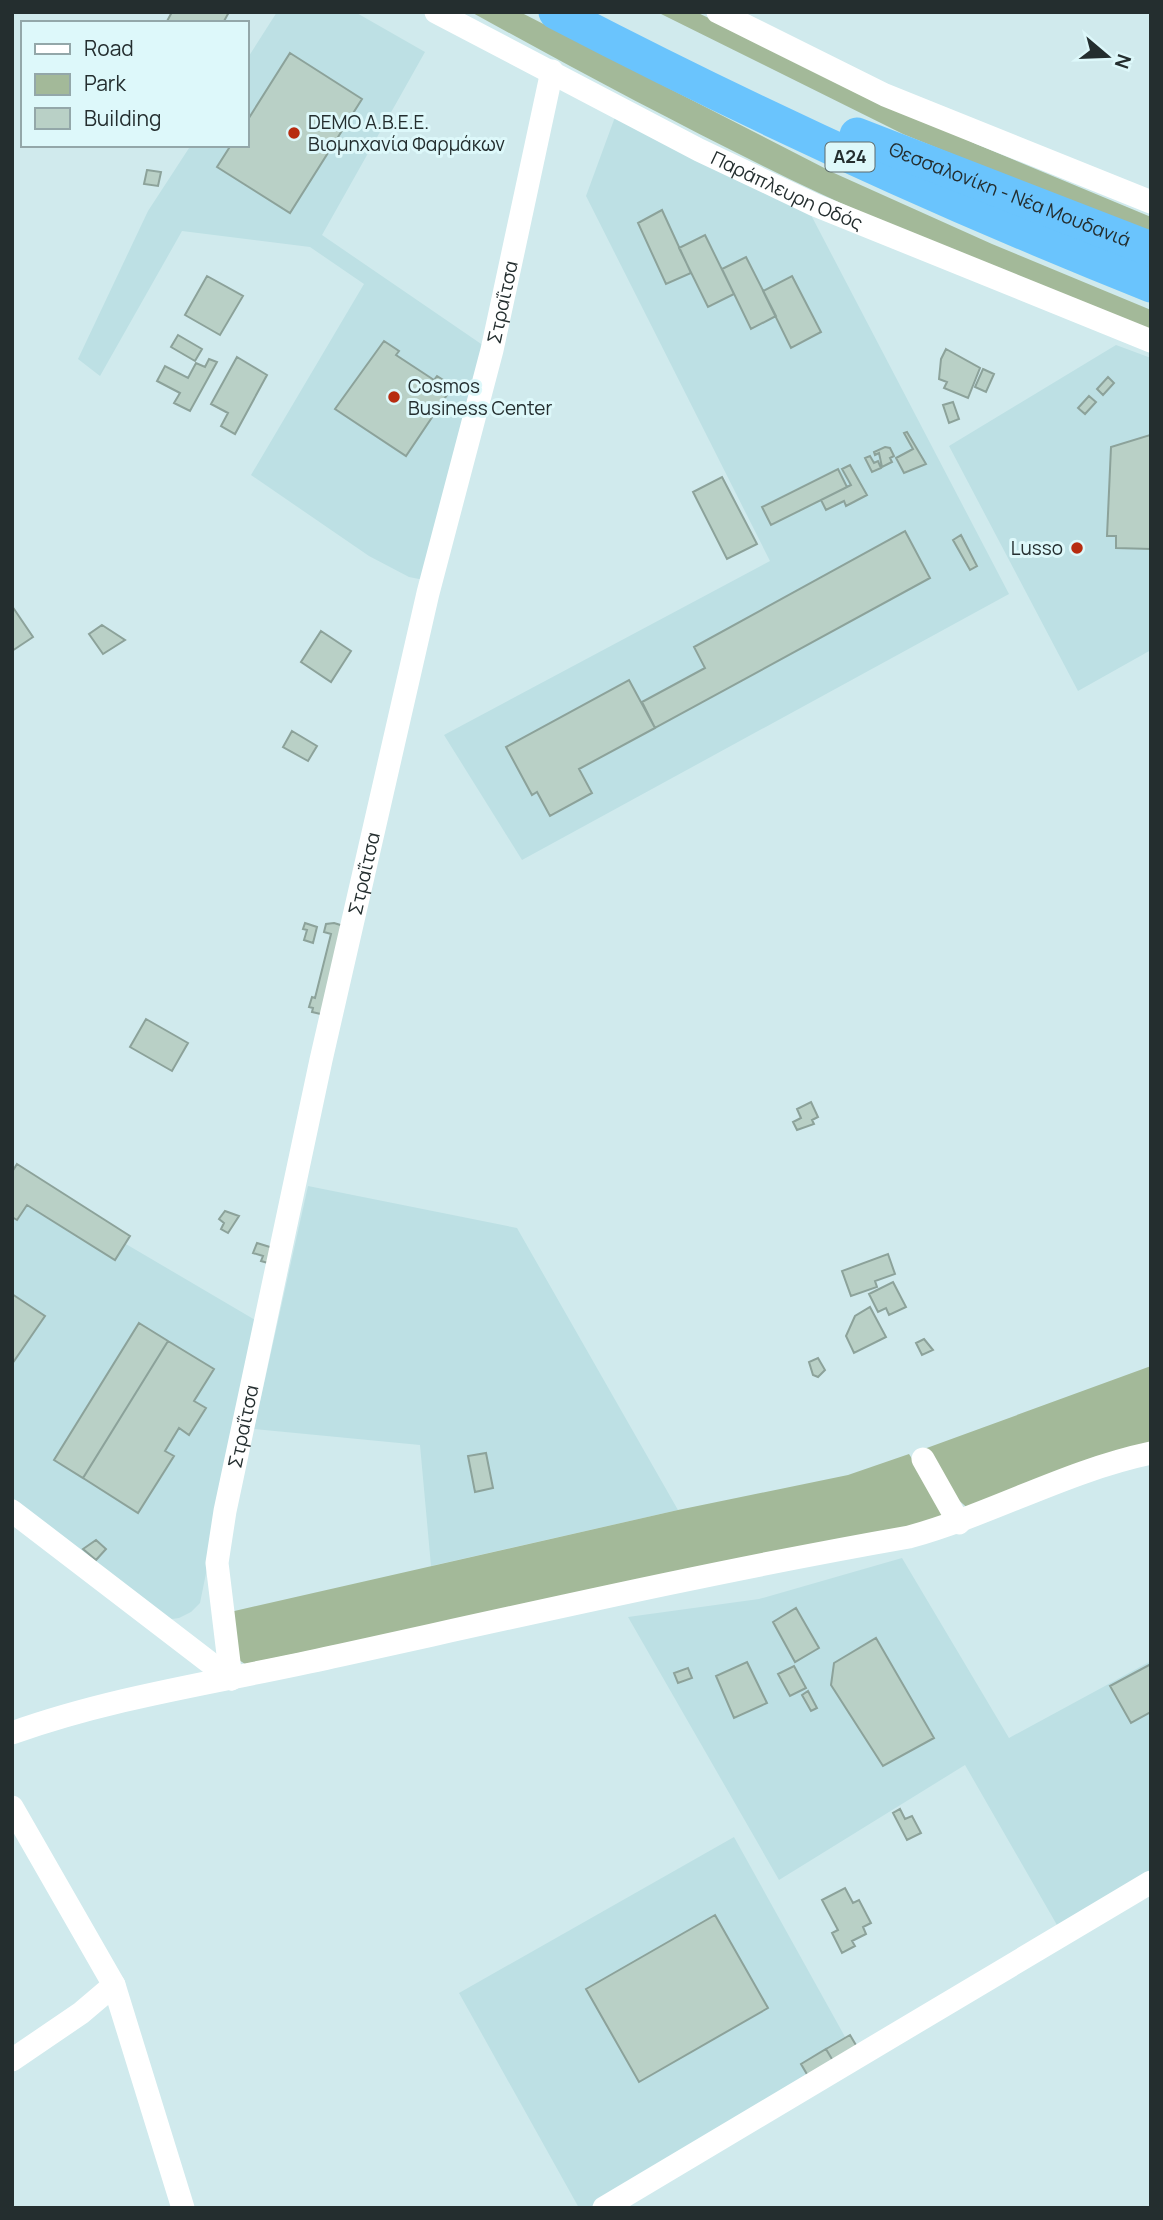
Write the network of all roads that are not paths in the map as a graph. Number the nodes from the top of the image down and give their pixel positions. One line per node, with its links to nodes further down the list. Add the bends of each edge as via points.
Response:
1 (436, 12): 5 (street, Παράπλευρη Οδός)
2 (556, 12): 8 (highway, Θεσσαλονίκη - Νέα Μουδανιά / Α24, via 918,189)
3 (604, 12): 7 (highway, Θεσσαλονίκη - Νέα Μουδανιά / Α24, via 889,149)
4 (718, 12): 6 (street, via 885,95)
5 (552, 71): 9 (street, Παράπλευρη Οδός, via 699,150 815,205); 14 (street, Στραΐτσα, via 492,350 428,593 321,1060 225,1511 217,1563)
6 (1151, 202)
7 (1151, 249)
8 (1151, 285)
9 (1151, 341)
10 (1151, 1452): 13 (street, via 1090,1468)
11 (923, 1459): 13 (street)
12 (12, 1511): 14 (street)
13 (959, 1523): 14 (street)
14 (231, 1679): 15 (street, via 122,1702)
15 (12, 1733)
16 (12, 1807): 18 (street)
17 (1151, 1881): 21 (street)
18 (114, 1985): 19 (street); 20 (street)
19 (12, 2060)
20 (183, 2208)
21 (604, 2208)

